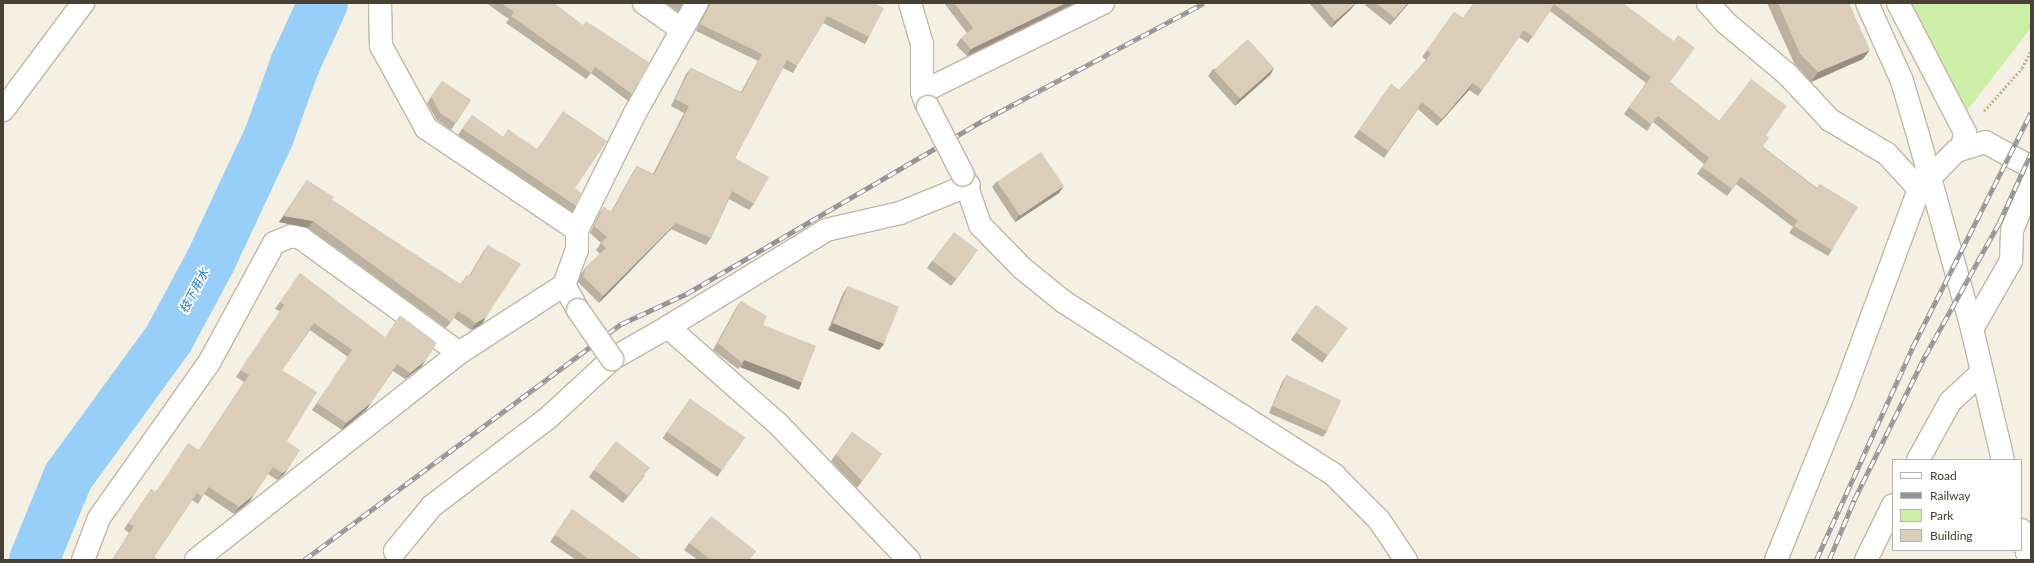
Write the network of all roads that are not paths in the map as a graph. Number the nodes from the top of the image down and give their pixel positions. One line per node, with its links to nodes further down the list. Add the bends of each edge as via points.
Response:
1 (83, 3): 12 (street)
2 (380, 3): 18 (street, via 381,46 426,128)
3 (644, 3): 10 (street)
4 (697, 3): 10 (street)
5 (910, 3): 11 (street, via 922,44)
6 (1104, 3): 11 (street)
7 (1708, 3): 17 (street, via 1726,23 1787,74 1830,120 1887,154)
8 (1867, 3): 17 (street, via 1902,81)
9 (1898, 3): 13 (street)
10 (681, 30): 18 (street)
11 (925, 100): 15 (street, bridge)
12 (3, 110)
13 (1963, 141): 14 (street, via 1985,142); 17 (street)
14 (2031, 167)
15 (966, 180): 20 (street, via 900,213 826,230); 33 (street, via 980,225 1022,268 1064,302 1334,475 1379,520)
16 (2031, 184): 21 (street, via 2012,230 2011,261)
17 (1924, 185): 21 (street); 34 (street)
18 (577, 230): 19 (street, via 577,250)
19 (564, 285): 22 (street); 23 (street, bridge)
20 (668, 327): 23 (street); 32 (street, via 779,425)
21 (1972, 329): 24 (street)
22 (459, 353): 30 (street, via 301,238 291,236 274,243 210,361 99,518); 31 (street)
23 (612, 359): 29 (street, via 548,418 432,506)
24 (1980, 374): 25 (street, via 1950,402); 26 (street)
25 (1919, 459)
26 (2003, 459)
27 (1892, 507): 35 (street)
28 (2022, 534): 36 (street)
29 (395, 551)
30 (83, 560)
31 (196, 560)
32 (909, 560)
33 (1406, 560)
34 (1776, 560)
35 (1866, 560)
36 (2029, 560)

